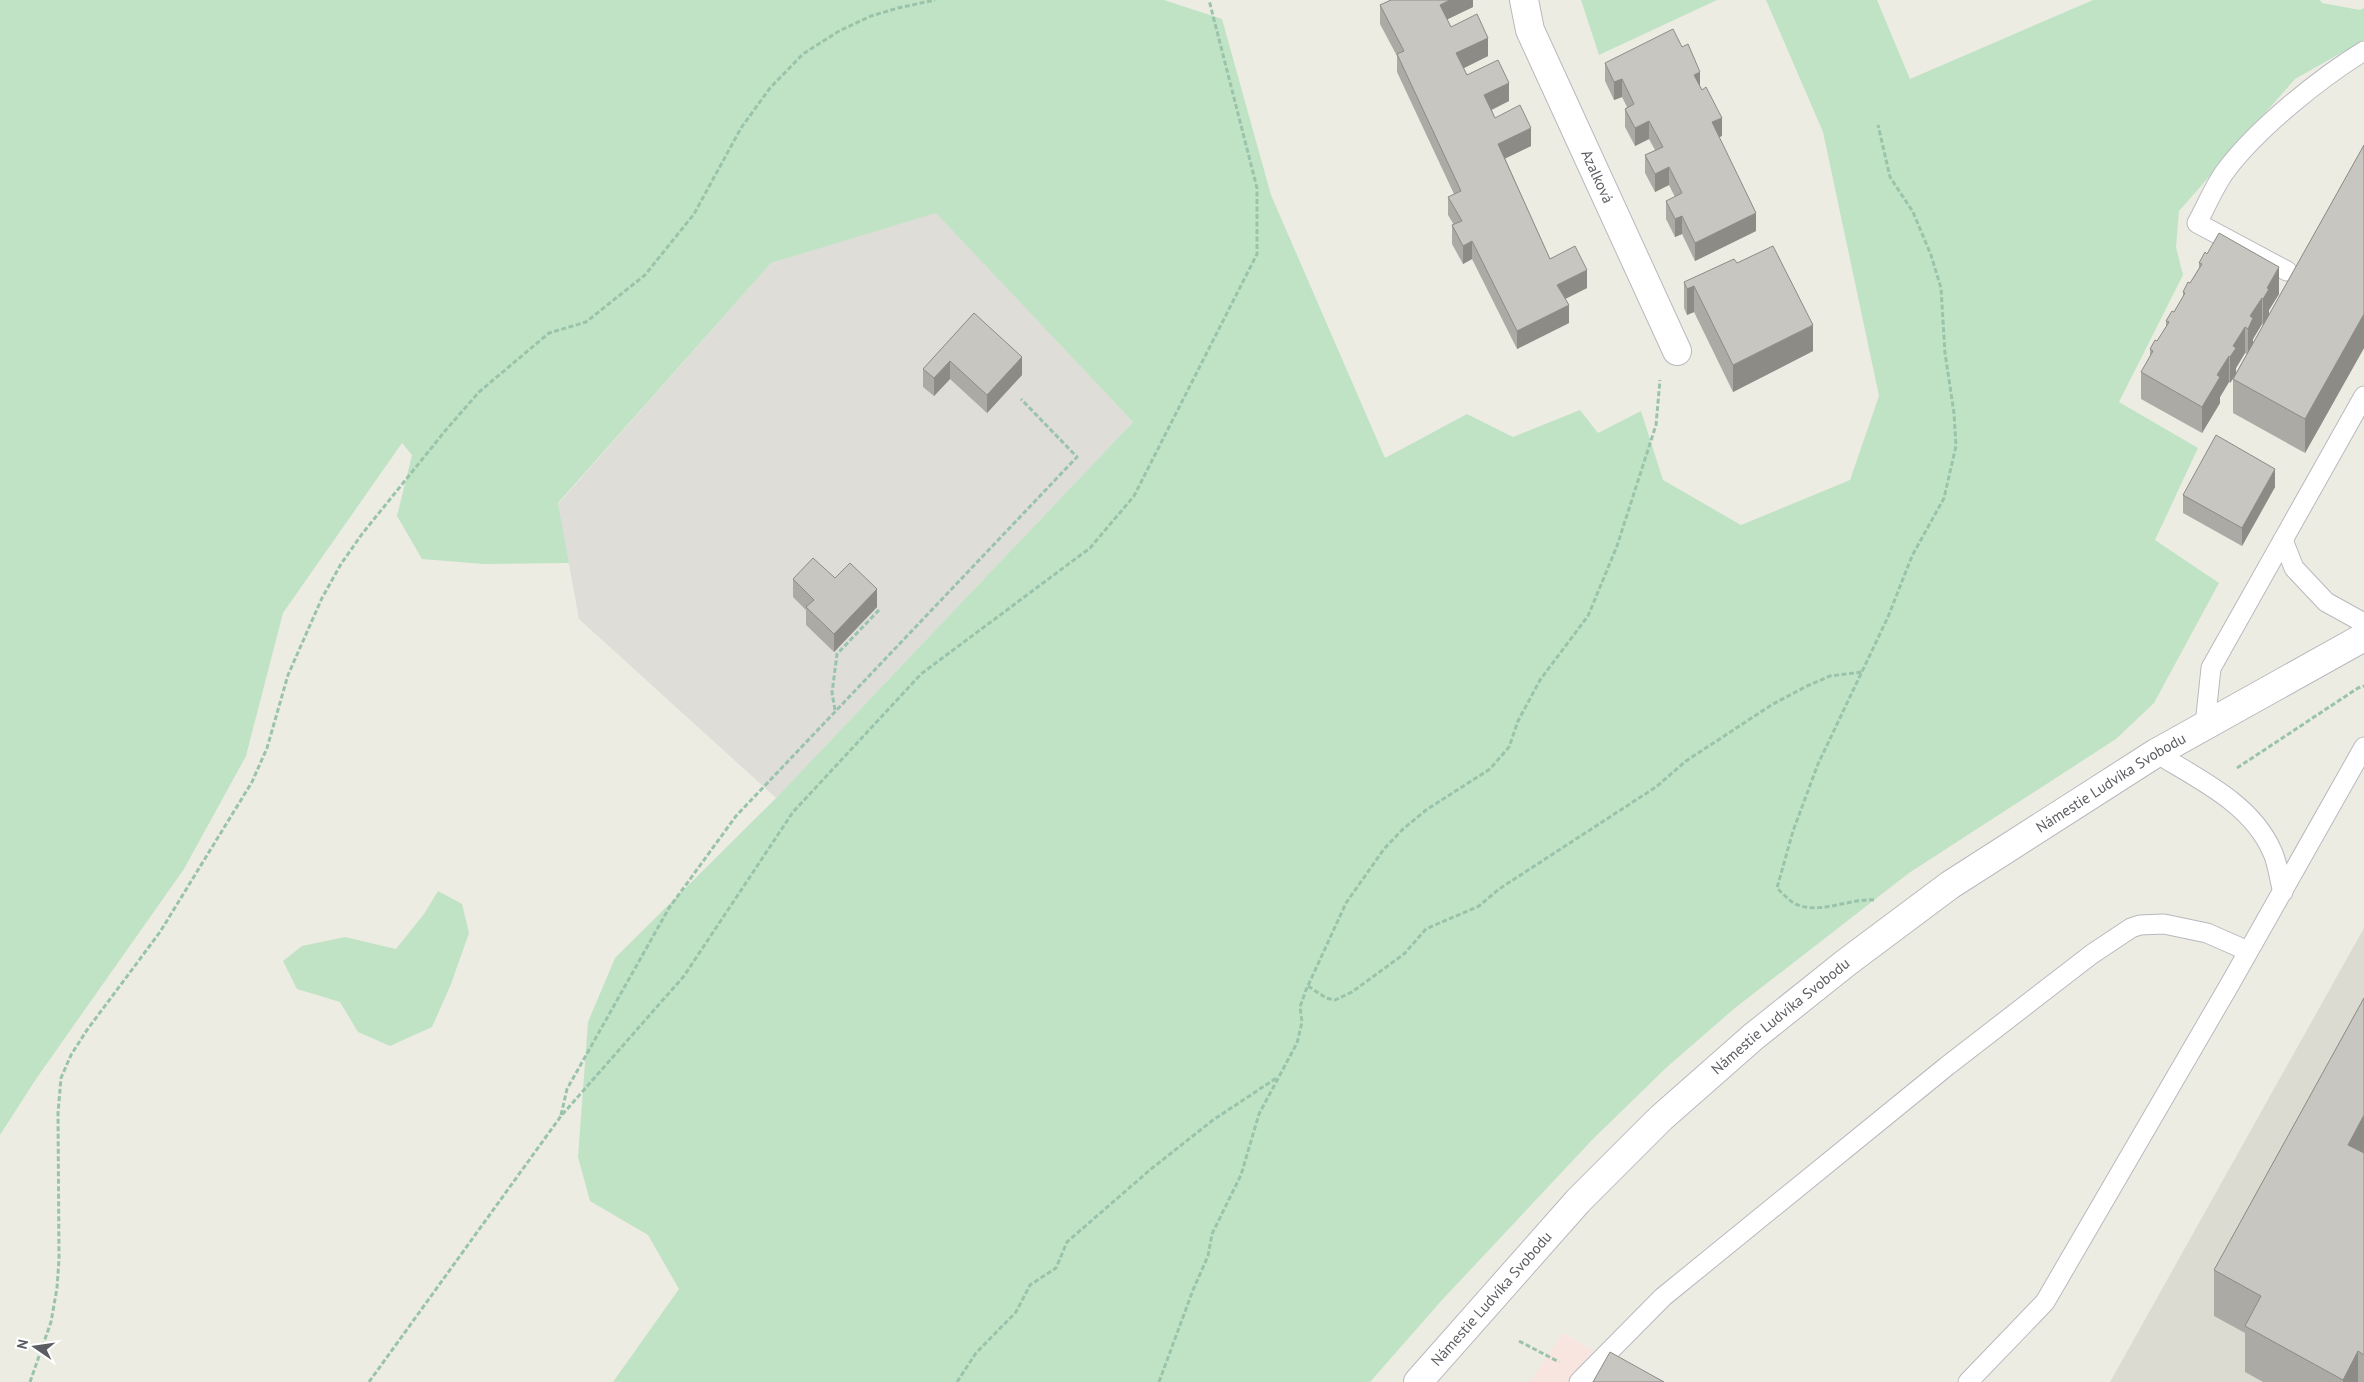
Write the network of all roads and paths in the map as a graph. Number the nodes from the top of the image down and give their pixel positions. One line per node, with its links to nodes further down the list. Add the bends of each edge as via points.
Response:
1 (935, 0): 29 (path, via 871,16 839,31 803,54 758,104 741,128 694,214 645,275 586,322 549,333 479,392 341,564 288,675 252,782 160,932 87,1030 61,1078 57,1288 51,1322)
2 (1209, 0): 26 (path, via 1257,188 1257,254 1134,496 1090,548 921,674 792,812 684,976)
3 (1524, 0): 7 (street, Azalková, via 1530,30)
4 (2364, 51): 6 (lane, via 2313,87 2259,134 2226,170 2197,223)
5 (1878, 124): 14 (path, via 1890,177 1913,212 1941,288 1944,353 1956,446 1944,498 1912,556)
6 (2287, 271)
7 (1677, 352): 24 (path, via 1659,381 1656,425 1617,546 1588,616 1540,680 1508,747 1490,769 1426,810 1384,849 1346,903)
8 (2363, 398): 10 (lane)
9 (1021, 399): 16 (path, via 1077,457)
10 (2283, 540): 12 (lane, via 2294,568 2326,602); 17 (lane, via 2211,668)
11 (879, 610): 16 (path, via 837,654 832,692)
12 (2364, 623)
13 (2364, 637): 17 (street, Námestie Ludvíka Svobodu)
14 (1862, 672): 22 (path, via 1818,764 1790,840 1777,888 1792,902 1818,909 1862,899); 24 (path, via 1830,676 1773,704 1686,761 1656,787 1498,889 1479,906 1426,929 1404,954 1352,992 1335,1000)
15 (2364, 686): 20 (path)
16 (835, 710): 26 (path, via 736,816 669,908 567,1089)
17 (2205, 725): 19 (street, Námestie Ludvíka Svobodu)
18 (2364, 747): 21 (lane)
19 (2156, 753): 21 (lane, via 2224,795 2252,819 2272,851); 33 (street, Námestie Ludvíka Svobodu, via 1950,885 1754,1037 1661,1118 1578,1201)
20 (2237, 768)
21 (2282, 892): 23 (lane)
22 (1879, 900)
23 (2248, 951): 28 (lane, via 2206,934 2164,924 2140,924 2131,928 2092,954 1947,1066 1663,1297); 34 (lane, via 2045,1302)
24 (1308, 986): 25 (path, via 1300,1007 1302,1022 1297,1043)
25 (1281, 1075): 31 (path, via 1212,1120 1151,1168 1067,1242 1056,1268 1030,1285 1016,1312 976,1353); 32 (path, via 1259,1114 1241,1175 1212,1234 1208,1256)
26 (561, 1116): 30 (path)
27 (1519, 1340): 28 (path)
28 (1581, 1379)
29 (30, 1382)
30 (369, 1382)
31 (957, 1382)
32 (1159, 1382)
33 (1418, 1382)
34 (1968, 1382)

